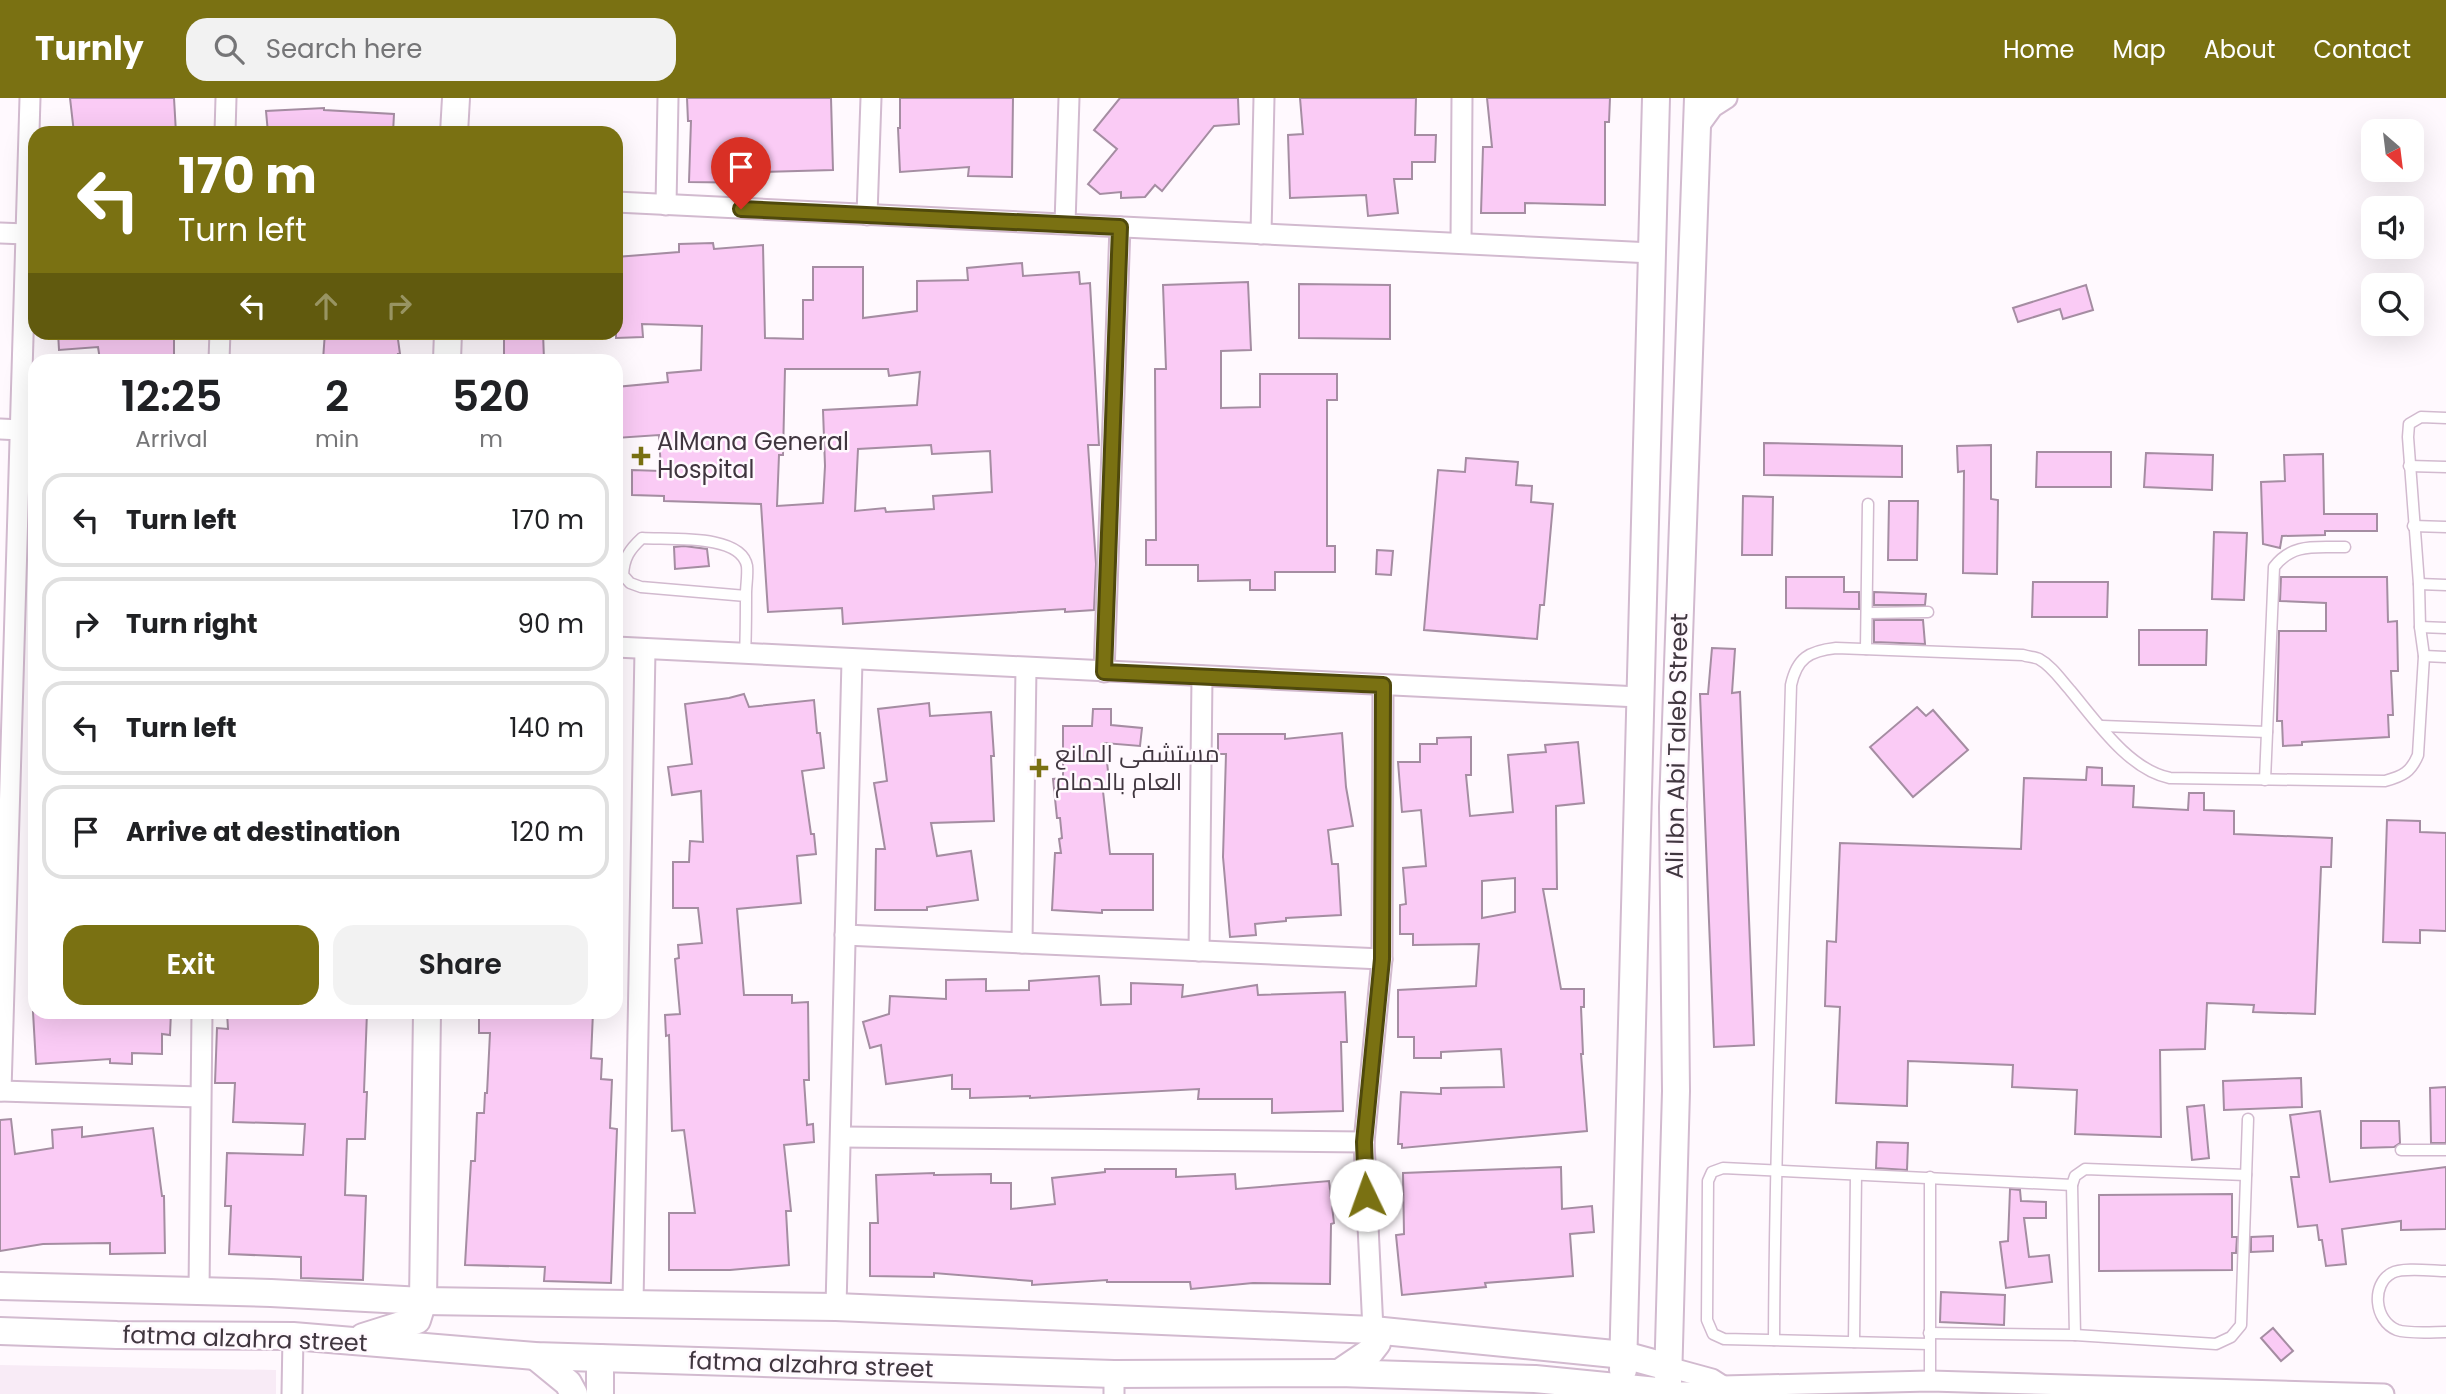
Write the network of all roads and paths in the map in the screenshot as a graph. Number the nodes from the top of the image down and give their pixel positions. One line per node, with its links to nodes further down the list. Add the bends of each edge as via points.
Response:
1 (30, 98): 12 (street)
2 (226, 98): 13 (street)
3 (456, 98): 14 (street)
4 (668, 98): 18 (street)
5 (871, 98): 19 (street)
6 (1069, 98): 20 (street)
7 (1264, 98): 24 (street)
8 (1462, 98): 25 (street)
9 (1656, 98): 26 (street)
10 (1698, 98): 15 (street, Ali Ibn Abi Taleb Street)
11 (1727, 98): 15 (street, via 1713,107)
12 (29, 126)
13 (225, 126)
14 (454, 126)
15 (1697, 129): 99 (street, Ali Ibn Abi Taleb Street, via 1673,807 1676,1091)
16 (28, 166): 23 (street)
17 (623, 202): 18 (street)
18 (666, 205): 19 (street)
19 (867, 215): 20 (street)
20 (1065, 224): 21 (street)
21 (1120, 227): 24 (street); 51 (street)
22 (0, 233): 23 (street)
23 (26, 234): 29 (street)
24 (1261, 234): 25 (street)
25 (1461, 243): 26 (street)
26 (1652, 253): 55 (street)
27 (2446, 418): 30 (lane, via 2421,418 2409,424)
28 (0, 429): 29 (street)
29 (21, 430): 54 (street)
30 (2410, 466): 31 (lane); 33 (lane)
31 (2446, 467)
32 (1868, 504): 40 (lane)
33 (2413, 526): 34 (lane); 36 (lane)
34 (2446, 527)
35 (2346, 547): 57 (lane, via 2293,549 2274,567)
36 (2419, 583): 37 (lane); 41 (lane)
37 (2446, 585)
38 (746, 596): 38 (lane, via 747,565 732,547 720,542 642,538 624,560 624,575 641,587); 46 (lane)
39 (1928, 612): 40 (lane)
40 (1867, 613): 44 (lane)
41 (2420, 627): 42 (lane); 47 (lane)
42 (2446, 628)
43 (623, 648): 45 (street)
44 (1866, 649): 56 (lane, via 2039,659); 73 (lane, via 1819,650 1794,669 1791,685)
45 (645, 650): 46 (street); 82 (street)
46 (745, 655): 49 (street)
47 (2424, 656): 48 (lane); 58 (lane, via 2418,755 2403,776 2385,782)
48 (2446, 657)
49 (852, 660): 50 (street); 60 (street)
50 (1026, 668): 51 (street); 61 (street)
51 (1104, 672): 52 (street)
52 (1202, 676): 53 (street); 62 (street)
53 (1383, 685): 55 (street); 63 (street)
54 (7, 689): 59 (street)
55 (1639, 697): 93 (street)
56 (2102, 726): 57 (lane); 58 (lane, via 2126,753 2155,775)
57 (2267, 732): 58 (lane)
58 (2265, 780)
59 (4, 889): 66 (street)
60 (845, 935): 61 (street); 69 (street)
61 (1022, 943): 62 (street)
62 (1199, 951): 63 (street)
63 (1382, 959): 70 (street)
64 (202, 1019): 67 (street)
65 (427, 1019): 81 (street)
66 (1, 1091): 67 (street)
67 (200, 1097): 80 (street)
68 (2248, 1119): 75 (lane)
69 (841, 1137): 70 (street); 83 (street)
70 (1364, 1142): 84 (street)
71 (2401, 1150): 72 (lane)
72 (2446, 1150)
73 (1775, 1171): 74 (lane); 91 (lane); 91 (lane, via 1723,1168 1712,1172 1708,1181 1707,1306 1713,1334 1724,1339)
74 (1856, 1175): 76 (lane); 92 (lane)
75 (2246, 1175): 77 (lane, via 2085,1169); 87 (lane, via 2242,1325 2231,1337 2216,1345)
76 (1930, 1177): 77 (lane); 89 (lane)
77 (2072, 1185): 87 (lane)
78 (2446, 1271): 86 (lane, via 2395,1271 2378,1290 2379,1310 2398,1330)
79 (0, 1286): 80 (street)
80 (198, 1291): 81 (street)
81 (423, 1301): 82 (street); 90 (street, via 417,1320)
82 (633, 1303): 83 (street)
83 (836, 1307): 84 (street)
84 (1373, 1330): 93 (street); 96 (street, via 1377,1343 1370,1352)
85 (0, 1331): 88 (street, fatma alzahra street)
86 (2446, 1332)
87 (2075, 1335): 89 (lane)
88 (293, 1336): 90 (street, fatma alzahra street); 103 (street)
89 (1929, 1339): 92 (lane); 97 (lane)
90 (352, 1340): 94 (street, fatma alzahra street)
91 (1774, 1340): 92 (lane)
92 (1854, 1342)
93 (1624, 1355): 99 (street); 101 (street)
94 (535, 1356): 95 (street, fatma alzahra street); 104 (street, via 568,1383)
95 (600, 1359): 98 (street, fatma alzahra street); 105 (street)
96 (1339, 1373): 98 (street, fatma alzahra street); 100 (street, fatma alzahra street)
97 (1930, 1381): 99 (street, via 1723,1386 1709,1392); 102 (street)
98 (1114, 1384)
99 (1668, 1384): 101 (street, fatma alzahra street)
100 (1536, 1387): 101 (street, fatma alzahra street)
101 (1623, 1391)
102 (2171, 1391): 106 (street)
103 (292, 1394)
104 (574, 1394)
105 (600, 1394)
106 (2384, 1394)

